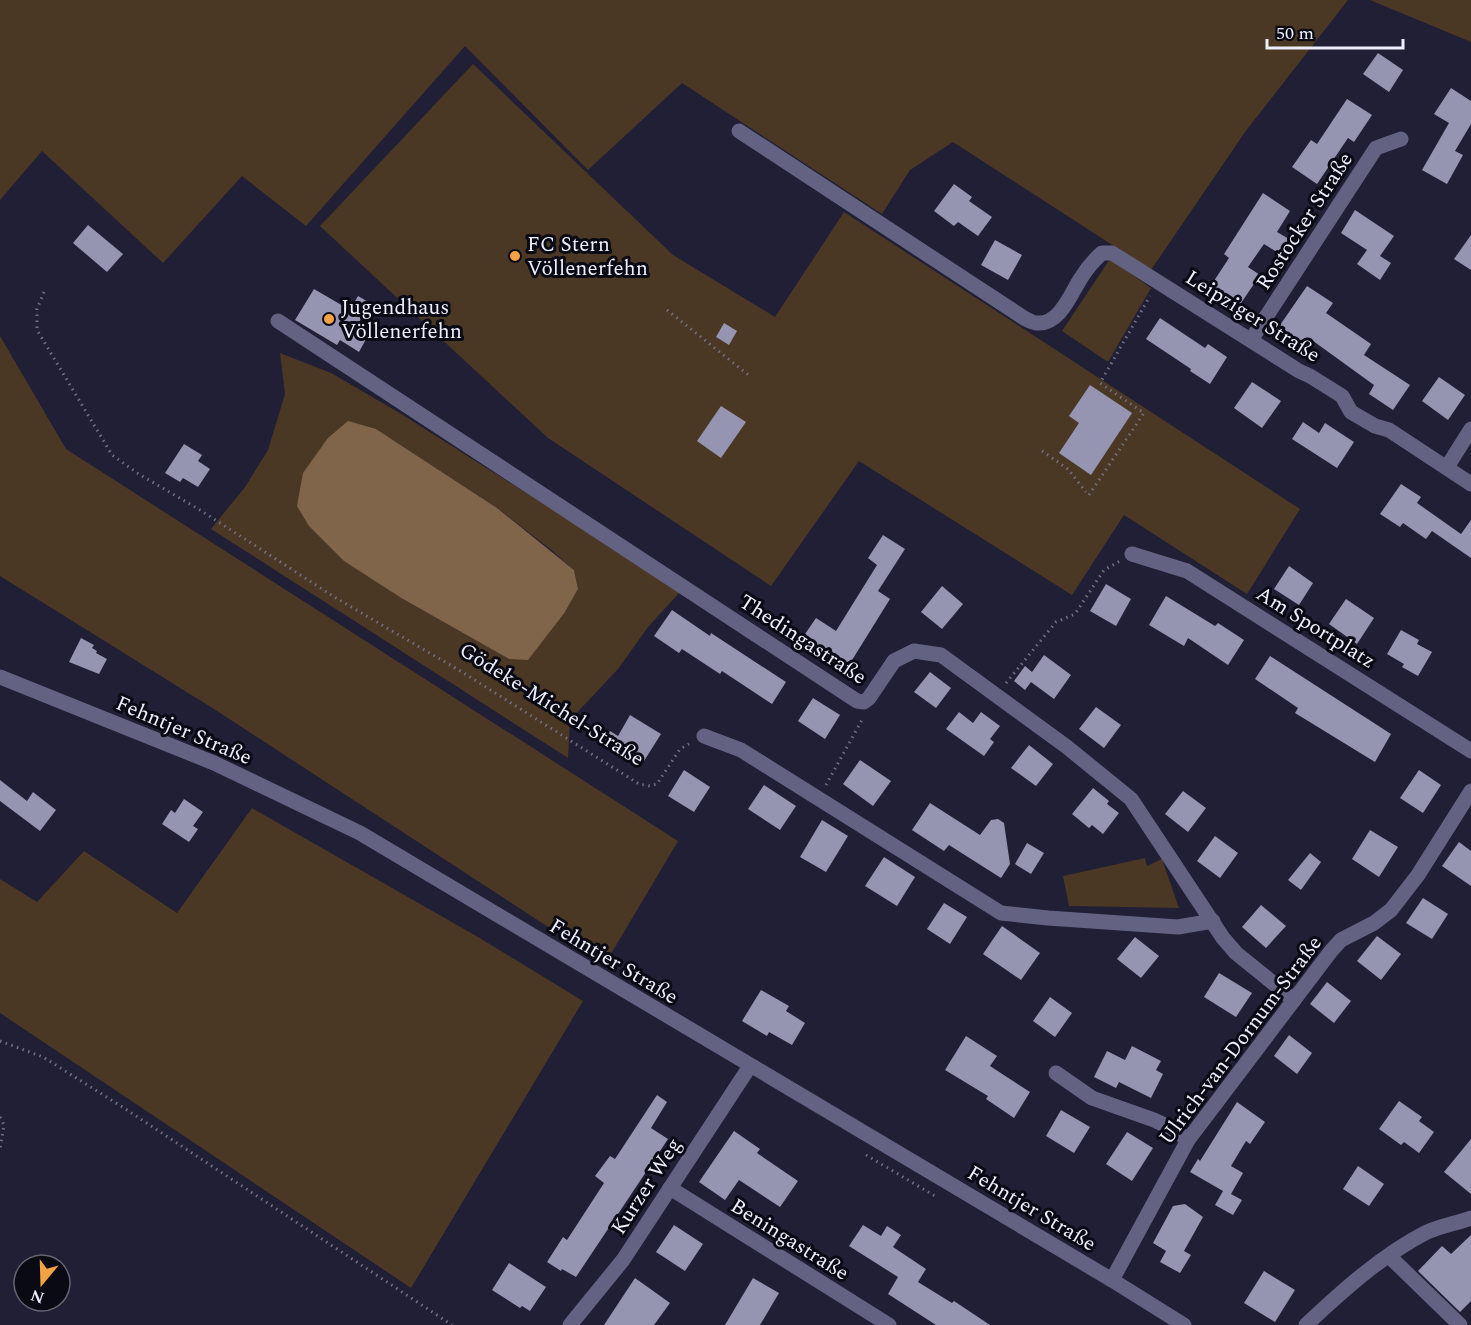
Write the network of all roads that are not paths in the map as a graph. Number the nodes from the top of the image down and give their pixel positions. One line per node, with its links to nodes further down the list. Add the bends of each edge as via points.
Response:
1 (739, 131): 4 (street, Leipziger Straße, via 1024,318 1038,323 1048,321 1070,298 1091,262 1102,253 1112,253)
2 (1401, 139): 4 (street, Rostocker Straße, via 1376,148)
3 (278, 321): 13 (street, Thedingastraße, via 851,697 864,702 894,661 914,651 941,655 1131,799)
4 (1251, 340): 6 (street, Leipziger Straße, via 1342,396 1351,412 1389,430)
5 (1471, 429): 6 (street)
6 (1447, 467): 7 (street, Leipziger Straße)
7 (1471, 484)
8 (1132, 554): 11 (street, Am Sportplatz, via 1187,571)
9 (0, 678): 15 (street, Fehntjer Straße, via 214,763 360,833)
10 (704, 736): 13 (street, via 741,750 1002,913 1178,927)
11 (1471, 751)
12 (1471, 791): 14 (street, Ulrich-van-Dornum-Straße, via 1391,910 1341,940)
13 (1213, 921): 14 (street, Thedingastraße, via 1236,953)
14 (1294, 1000): 17 (street, Ulrich-van-Dornum-Straße)
15 (750, 1065): 18 (street, Kurzer Weg); 21 (street, Fehntjer Straße)
16 (1056, 1073): 17 (street, via 1092,1098 1163,1125)
17 (1188, 1140): 21 (street, Ulrich-van-Dornum-Straße)
18 (670, 1188): 22 (street, Kurzer Weg, via 623,1260); 23 (street, Beningastraße)
19 (1471, 1218): 20 (street, via 1428,1232)
20 (1389, 1256): 25 (street); 26 (street)
21 (1112, 1280): 24 (street, Fehntjer Straße)
22 (570, 1325)
23 (889, 1325)
24 (1184, 1325)
25 (1306, 1325)
26 (1460, 1325)

